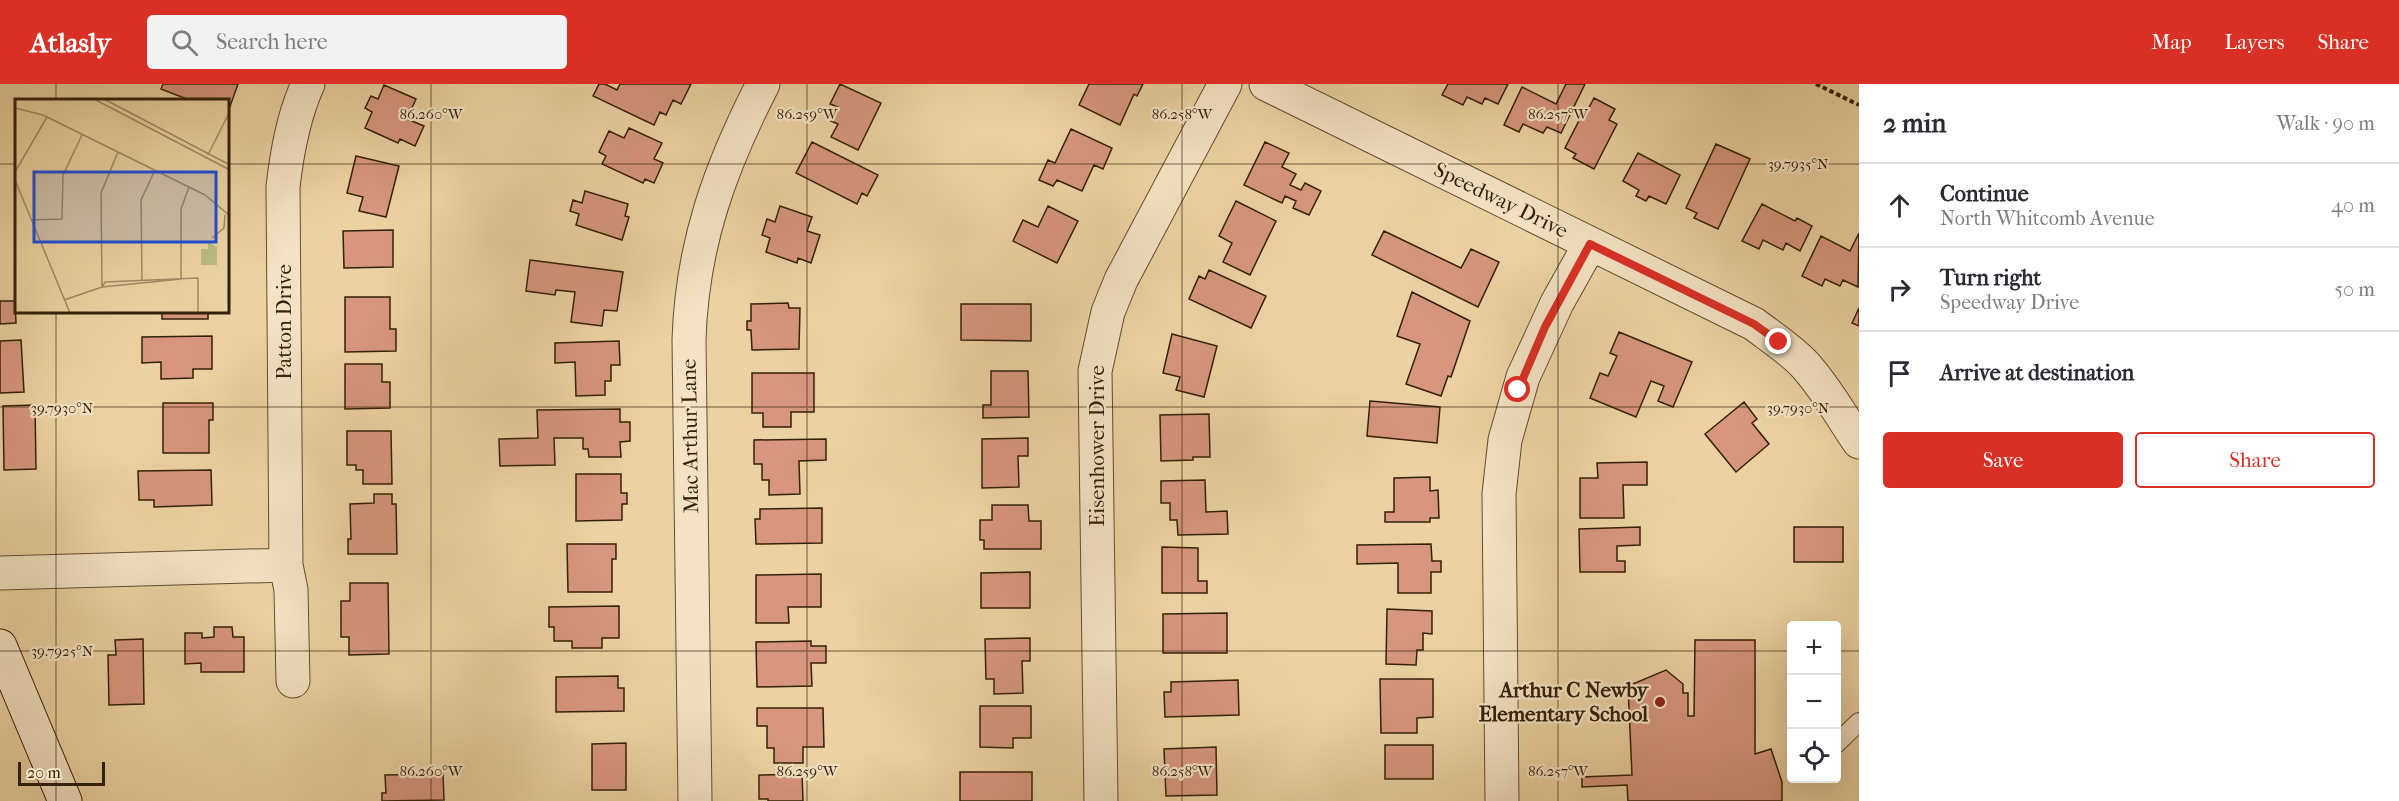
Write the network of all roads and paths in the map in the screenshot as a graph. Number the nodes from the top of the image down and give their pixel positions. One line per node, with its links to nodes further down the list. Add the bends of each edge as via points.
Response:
1 (308, 84): 9 (street, Patton Drive, via 290,139 284,187)
2 (763, 84): 16 (street, Mac Arthur Lane, via 718,182 703,234 692,300 689,340)
3 (1225, 84): 17 (street, Eisenhower Drive, via 1121,280 1108,312 1095,371)
4 (1266, 84): 7 (street, Speedway Drive)
5 (1816, 84): 6 (path)
6 (1859, 105)
7 (1590, 244): 8 (street, Speedway Drive, via 1754,324 1779,342 1819,383); 18 (street, via 1523,377 1505,440 1499,494)
8 (1859, 442)
9 (286, 565): 10 (street); 12 (street, Patton Drive, via 291,590)
10 (0, 573)
11 (0, 646): 15 (street)
12 (293, 681)
13 (1859, 722): 14 (lane)
14 (1841, 739)
15 (65, 801)
16 (695, 801)
17 (1101, 801)
18 (1502, 801)

